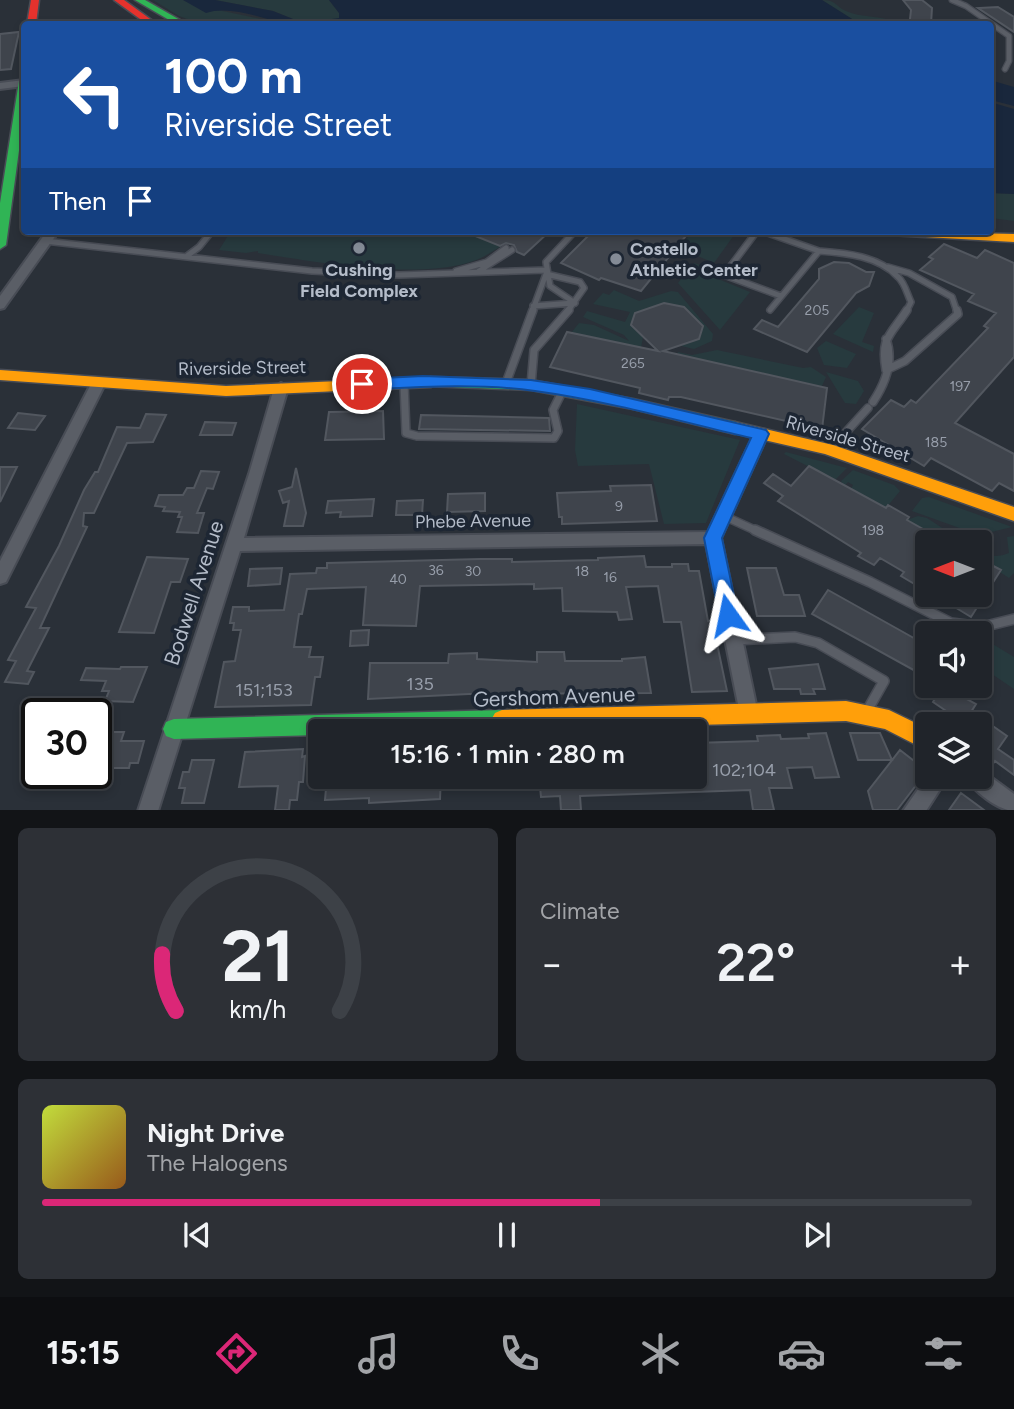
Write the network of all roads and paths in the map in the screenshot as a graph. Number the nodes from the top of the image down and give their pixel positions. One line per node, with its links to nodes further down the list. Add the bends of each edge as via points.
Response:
1 (35, 0): 5 (main road)
2 (118, 0): 6 (main road)
3 (139, 0): 7 (main road)
4 (952, 0): 8 (lane)
5 (32, 21)
6 (147, 21)
7 (177, 21)
8 (988, 21)
9 (994, 26): 10 (lane, via 1009,36)
10 (1005, 69)
11 (21, 83): 12 (street)
12 (0, 86)
13 (21, 103): 23 (main road)
14 (994, 228): 15 (main road)
15 (1014, 229)
16 (209, 235): 25 (lane)
17 (571, 235): 27 (lane, via 547,259)
18 (756, 235): 30 (lane, via 724,275)
19 (771, 235): 24 (lane)
20 (961, 235): 22 (main road)
21 (49, 236): 25 (lane); 32 (street)
22 (1014, 238)
23 (0, 245)
24 (818, 251): 26 (lane, via 851,254); 30 (lane)
25 (187, 256): 28 (lane, via 312,271)
26 (877, 264): 35 (lane, via 899,277 911,302 889,329 881,351); 35 (lane, via 938,287 952,297 958,309 958,314 905,361)
27 (546, 272): 29 (lane); 31 (lane, via 550,286); 31 (lane, via 580,282 584,288); 33 (lane)
28 (449, 273): 29 (lane); 29 (lane, via 486,262 509,249)
29 (476, 273)
30 (782, 296): 34 (lane)
31 (575, 303): 33 (lane); 40 (lane, via 534,350)
32 (0, 305)
33 (533, 306): 38 (lane)
34 (770, 310)
35 (886, 370): 44 (lane, via 880,392 838,441)
36 (0, 375): 39 (main road, Riverside Street)
37 (404, 383): 38 (main road, Riverside Street); 41 (main road, Riverside Street); 42 (lane, via 406,433 417,436 554,438 558,431 553,410)
38 (506, 383): 40 (main road, Riverside Street)
39 (98, 384): 41 (main road, Riverside Street, via 226,391); 49 (street)
40 (531, 385): 42 (main road, Riverside Street)
41 (281, 388): 48 (street, Bodwell Avenue)
42 (563, 390): 43 (main road, Riverside Street)
43 (761, 434): 44 (main road, Riverside Street); 46 (street)
44 (834, 452): 45 (main road, Riverside Street)
45 (1014, 514)
46 (724, 516): 47 (street); 50 (lane, via 951,623 982,627)
47 (713, 538): 48 (street, Phebe Avenue); 51 (street)
48 (233, 545): 54 (street, Bodwell Avenue)
49 (0, 577)
50 (1014, 619)
51 (733, 640): 52 (lane, via 795,637 818,643 884,681); 53 (street)
52 (866, 713): 53 (main road, Gershom Avenue); 55 (main road, Gershom Avenue)
53 (749, 714): 54 (main road, Gershom Avenue)
54 (174, 729): 59 (street, Bodwell Avenue)
55 (915, 732)
56 (929, 789): 60 (street)
57 (992, 789): 58 (street)
58 (1014, 806)
59 (148, 810)
60 (913, 810)

